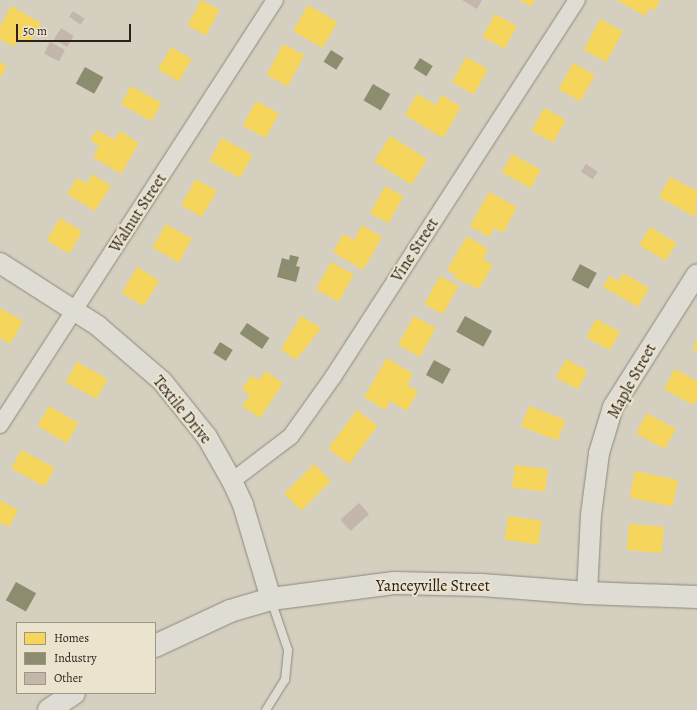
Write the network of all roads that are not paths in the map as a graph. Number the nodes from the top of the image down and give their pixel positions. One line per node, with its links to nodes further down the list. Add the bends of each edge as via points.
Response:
1 (275, 0): 5 (street, Walnut Street)
2 (577, 0): 7 (street, Vine Street, via 333,378 292,436)
3 (0, 263): 5 (street, Textile Drive)
4 (697, 274): 8 (street, Maple Street, via 614,407 599,453 591,515)
5 (75, 311): 6 (street, Walnut Street); 7 (street, Textile Drive, via 98,326 162,381 207,437)
6 (0, 425)
7 (232, 481): 10 (street, Textile Drive, via 243,505)
8 (588, 593): 9 (main road, Yanceyville Street); 10 (main road, Yanceyville Street, via 482,585 394,583)
9 (697, 597)
10 (271, 599): 11 (main road, Yanceyville Street, via 230,611); 14 (lane, via 288,650 285,680)
11 (156, 646)
12 (73, 694): 13 (main road)
13 (49, 710)
14 (266, 710)

